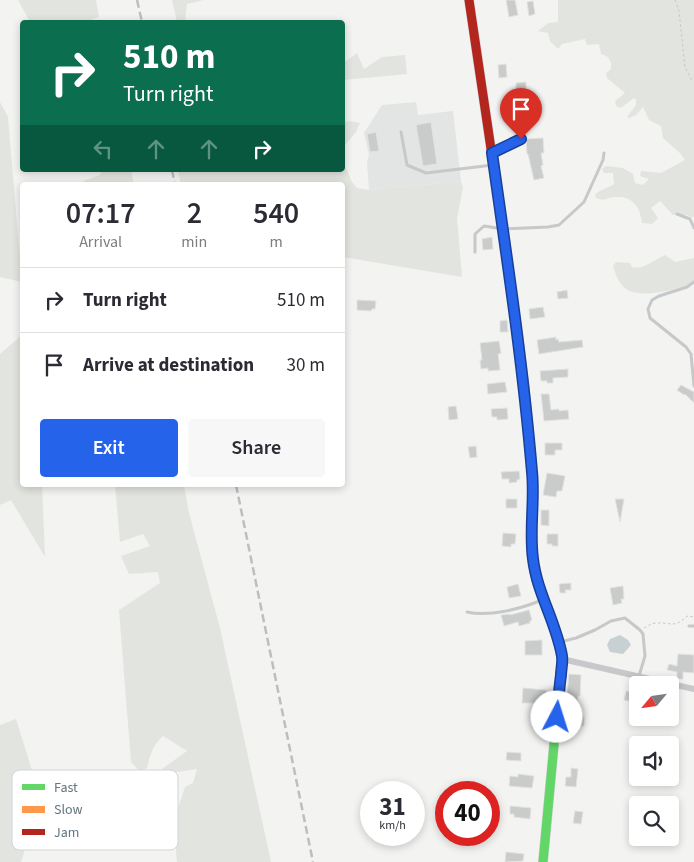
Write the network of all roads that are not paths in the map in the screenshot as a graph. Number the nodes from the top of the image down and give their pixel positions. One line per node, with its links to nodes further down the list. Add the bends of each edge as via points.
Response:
1 (469, 0): 4 (street)
2 (401, 132): 6 (lane, via 406,164 426,173)
3 (521, 139): 4 (lane)
4 (492, 153): 6 (street)
5 (604, 153): 9 (lane, via 584,202 559,225)
6 (494, 165): 9 (street)
7 (677, 214): 8 (lane, via 690,219)
8 (694, 228)
9 (503, 229): 10 (lane, via 484,226 475,234); 13 (street, via 524,381 533,476 532,558)
10 (474, 252)
11 (694, 282): 12 (lane, via 652,300 648,309 650,318 691,354)
12 (694, 386)
13 (543, 600): 14 (lane, via 505,611 477,615); 17 (street)
14 (467, 612)
15 (689, 626): 16 (lane)
16 (694, 626)
17 (559, 642): 18 (street); 20 (lane, via 625,618 643,634 645,656)
18 (562, 659): 19 (street); 23 (street)
19 (635, 676)
20 (639, 676)
21 (679, 686): 22 (street)
22 (694, 689)
23 (543, 862)

